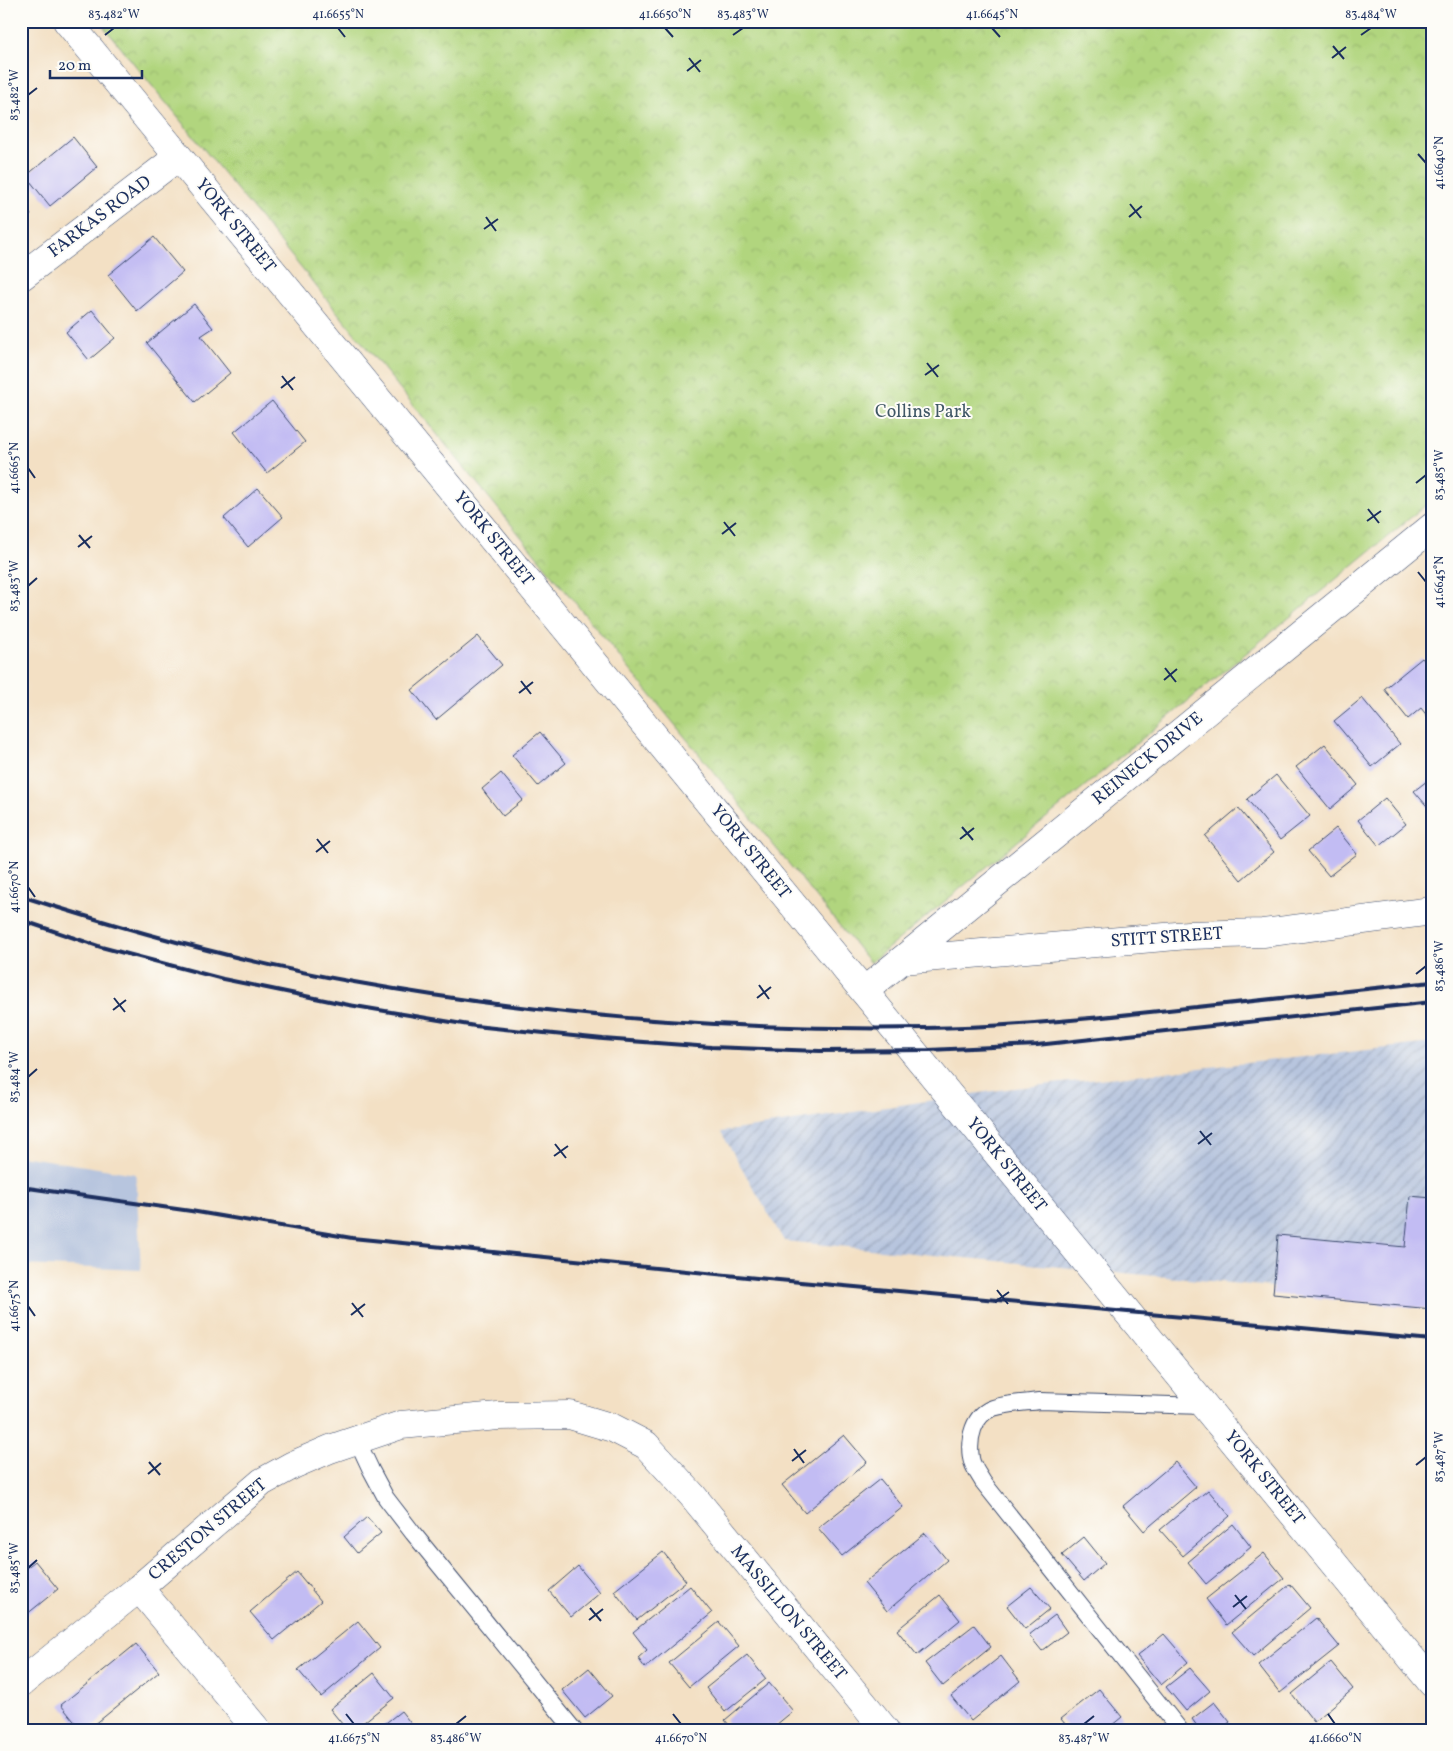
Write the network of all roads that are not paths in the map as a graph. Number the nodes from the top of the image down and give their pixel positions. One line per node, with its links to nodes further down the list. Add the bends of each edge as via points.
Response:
1 (67, 21): 2 (street, YORK STREET)
2 (178, 156): 3 (street, FARKAS ROAD); 7 (street, YORK STREET)
3 (21, 277)
4 (1432, 527): 6 (street, REINECK DRIVE)
5 (1432, 912): 6 (street, STITT STREET, via 1263,933 1188,935)
6 (902, 960): 7 (street, REINECK DRIVE)
7 (864, 990): 8 (street, YORK STREET)
8 (1204, 1406): 13 (street, YORK STREET); 17 (lane, via 1040,1401 1014,1404 992,1409 977,1418 971,1437 971,1459 983,1482)
9 (357, 1440): 10 (street, CRESTON STREET, via 401,1425 498,1416 570,1415 613,1428 646,1445); 11 (street, CRESTON STREET, via 330,1449 262,1482); 15 (lane, via 386,1498 412,1533)
10 (692, 1495): 16 (street, MASSILLON STREET)
11 (139, 1588): 12 (street, CRESTON STREET); 14 (street)
12 (21, 1683)
13 (1432, 1683)
14 (257, 1730)
15 (574, 1730)
16 (885, 1730)
17 (1180, 1730)

